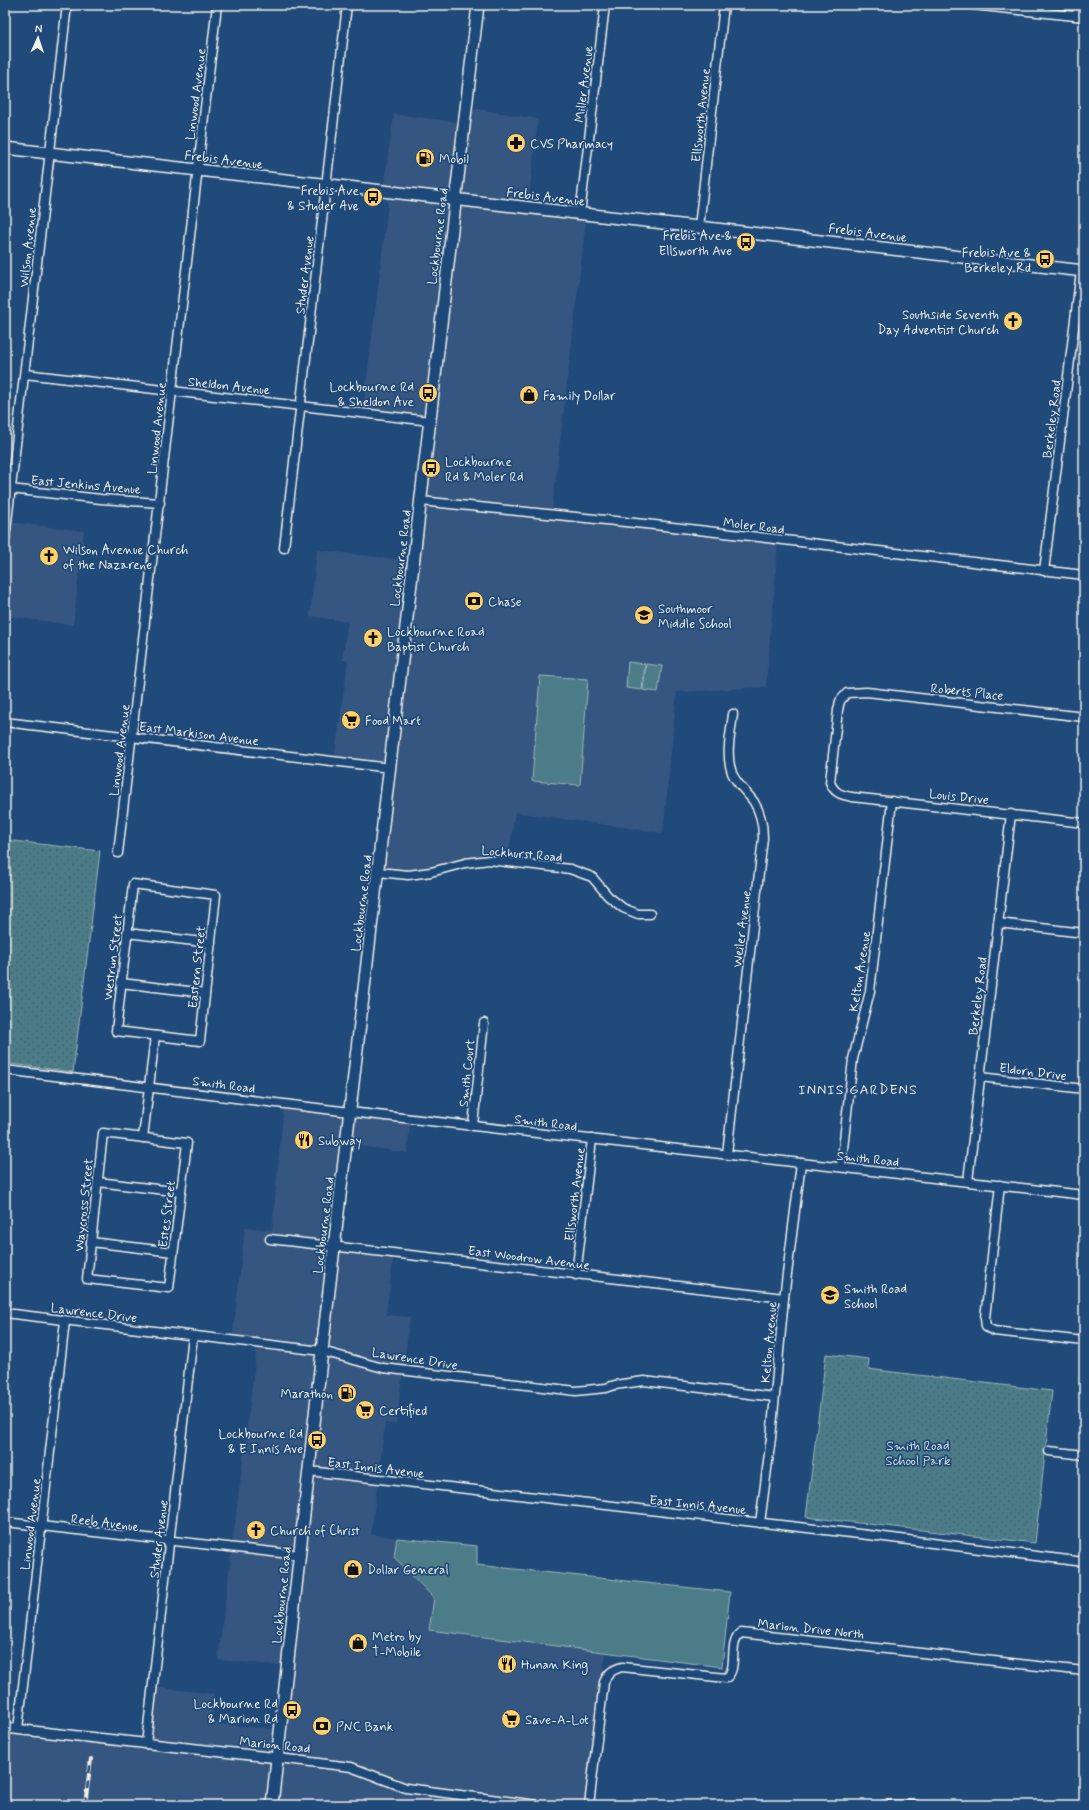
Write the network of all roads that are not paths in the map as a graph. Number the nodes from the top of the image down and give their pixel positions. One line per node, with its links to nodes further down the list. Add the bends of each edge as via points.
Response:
1 (67, 5): 11 (street, Wilson Avenue)
2 (217, 5): 12 (street, Linwood Avenue)
3 (347, 5): 13 (street, Studer Avenue)
4 (478, 5): 14 (main road, Lockbourne Road)
5 (605, 5): 15 (street, Miller Avenue)
6 (724, 5): 16 (street, Ellsworth Avenue)
7 (973, 5): 9 (street)
8 (1078, 5): 9 (street)
9 (1080, 16)
10 (5, 148): 11 (main road, Frebis Avenue)
11 (50, 153): 12 (main road, Frebis Avenue); 18 (street, Wilson Avenue)
12 (198, 170): 13 (main road, Frebis Avenue); 19 (street, Linwood Avenue)
13 (326, 185): 14 (main road, Frebis Avenue); 20 (street, Studer Avenue)
14 (456, 199): 15 (main road, Frebis Avenue); 21 (main road, Lockbourne Road)
15 (580, 214): 16 (main road, Frebis Avenue)
16 (699, 227): 17 (main road, Frebis Avenue)
17 (1082, 271): 27 (street, Berkeley Road)
18 (25, 374): 19 (street, Sheldon Avenue); 22 (street, Wilson Avenue)
19 (172, 391): 20 (street, Sheldon Avenue); 24 (street, Linwood Avenue)
20 (301, 406): 21 (street, Sheldon Avenue); 26 (street, Studer Avenue)
21 (430, 421): 23 (main road, Lockbourne Road)
22 (8, 487): 24 (street, East Jenkins Avenue, via 101,499); 25 (street, Wilson Avenue)
23 (421, 501): 27 (street, Moler Road, via 664,526); 33 (main road, Lockbourne Road)
24 (160, 503): 32 (street, Linwood Avenue)
25 (5, 539)
26 (284, 548)
27 (1044, 571): 28 (street, Moler Road)
28 (1084, 575)
29 (733, 714): 58 (street, Weiler Avenue, via 729,749 732,772 760,813 763,838)
30 (1084, 717): 34 (street, Roberts Place, via 867,692 847,693 840,700 838,710 830,772)
31 (5, 722): 32 (street, East Markison Avenue)
32 (132, 737): 33 (street, East Markison Avenue); 38 (street, Linwood Avenue)
33 (390, 768): 39 (main road, Lockbourne Road)
34 (833, 790): 35 (street, Louis Drive, via 841,795)
35 (892, 801): 36 (street, Louis Drive); 60 (street, Kelton Avenue, via 870,991 853,1059)
36 (1011, 814): 37 (street, Louis Drive); 42 (street, Berkeley Road)
37 (1084, 823)
38 (118, 853)
39 (378, 872): 41 (street, Lockhurst Road, via 408,875 489,860 570,869 592,877 614,903 638,914); 54 (main road, Lockbourne Road)
40 (133, 884): 44 (street, Westrun Street); 45 (street, Eastern Street, via 216,895)
41 (650, 914)
42 (998, 923): 43 (street); 51 (street, Berkeley Road)
43 (1084, 932)
44 (127, 933): 45 (street); 46 (street, Westrun Street)
45 (211, 943): 47 (street, Eastern Street)
46 (121, 983): 47 (street); 49 (street, Westrun Street, via 116,1032)
47 (205, 993): 49 (street, Eastern Street, via 200,1041)
48 (484, 1023): 55 (street, Smith Court)
49 (155, 1036): 52 (street)
50 (5, 1070): 52 (street, Smith Road)
51 (980, 1077): 53 (street, Eldorn Drive); 61 (street, Berkeley Road)
52 (150, 1087): 54 (street, Smith Road); 56 (street)
53 (1084, 1089)
54 (350, 1112): 55 (street, Smith Road); 68 (main road, Lockbourne Road)
55 (473, 1125): 57 (street, Smith Road)
56 (143, 1138): 62 (street, Waycross Street, via 103,1133); 64 (street, Estes Street, via 187,1143)
57 (592, 1139): 58 (street, Smith Road); 70 (street, Ellsworth Avenue)
58 (727, 1154): 59 (street, Smith Road)
59 (801, 1163): 60 (street, Smith Road); 72 (street, Kelton Avenue)
60 (841, 1168): 61 (street, Smith Road)
61 (968, 1181): 63 (street, Smith Road)
62 (98, 1182): 64 (street); 67 (street, Waycross Street)
63 (1000, 1185): 65 (street, Smith Road); 76 (street, via 986,1327 994,1331)
64 (181, 1192): 69 (street, Estes Street)
65 (1084, 1195)
66 (270, 1239): 68 (street, East Woodrow Avenue)
67 (91, 1242): 69 (street); 71 (street, Waycross Street, via 87,1279)
68 (334, 1247): 70 (street, East Woodrow Avenue); 77 (main road, Lockbourne Road)
69 (173, 1252): 71 (street, Estes Street)
70 (576, 1275): 72 (street, East Woodrow Avenue)
71 (169, 1288)
72 (784, 1298): 78 (street, Kelton Avenue)
73 (5, 1313): 74 (street, Lawrence Drive)
74 (65, 1321): 75 (street, Lawrence Drive); 84 (street, Linwood Avenue)
75 (193, 1336): 77 (street, Lawrence Drive); 85 (street, Studer Avenue)
76 (1084, 1341)
77 (322, 1351): 78 (street, Lawrence Drive, via 383,1368 576,1391 644,1381); 81 (main road, Lockbourne Road)
78 (774, 1397): 83 (street, Kelton Avenue)
79 (1049, 1451): 80 (street)
80 (1084, 1455)
81 (309, 1471): 83 (street, East Innis Avenue); 86 (main road, Lockbourne Road)
82 (5, 1522): 84 (street, Reeb Avenue)
83 (760, 1523): 87 (street, East Innis Avenue)
84 (42, 1527): 85 (street, Reeb Avenue); 90 (street, Linwood Avenue)
85 (169, 1542): 86 (street, Reeb Avenue); 91 (street, Studer Avenue)
86 (299, 1555): 92 (main road, Lockbourne Road)
87 (1084, 1562)
88 (1084, 1670): 95 (street, Marion Drive North, via 741,1633 735,1642 731,1672 726,1678 622,1667 607,1675 604,1682)
89 (5, 1728): 90 (street, Marion Road)
90 (18, 1729): 91 (street, Marion Road)
91 (146, 1744): 92 (street, Marion Road)
92 (278, 1758): 93 (main road, Lockbourne Road); 94 (street, Marion Road, via 341,1764 410,1789)
93 (272, 1805)
94 (538, 1805)
95 (589, 1805)
96 (884, 1805): 97 (street)
97 (917, 1805)

